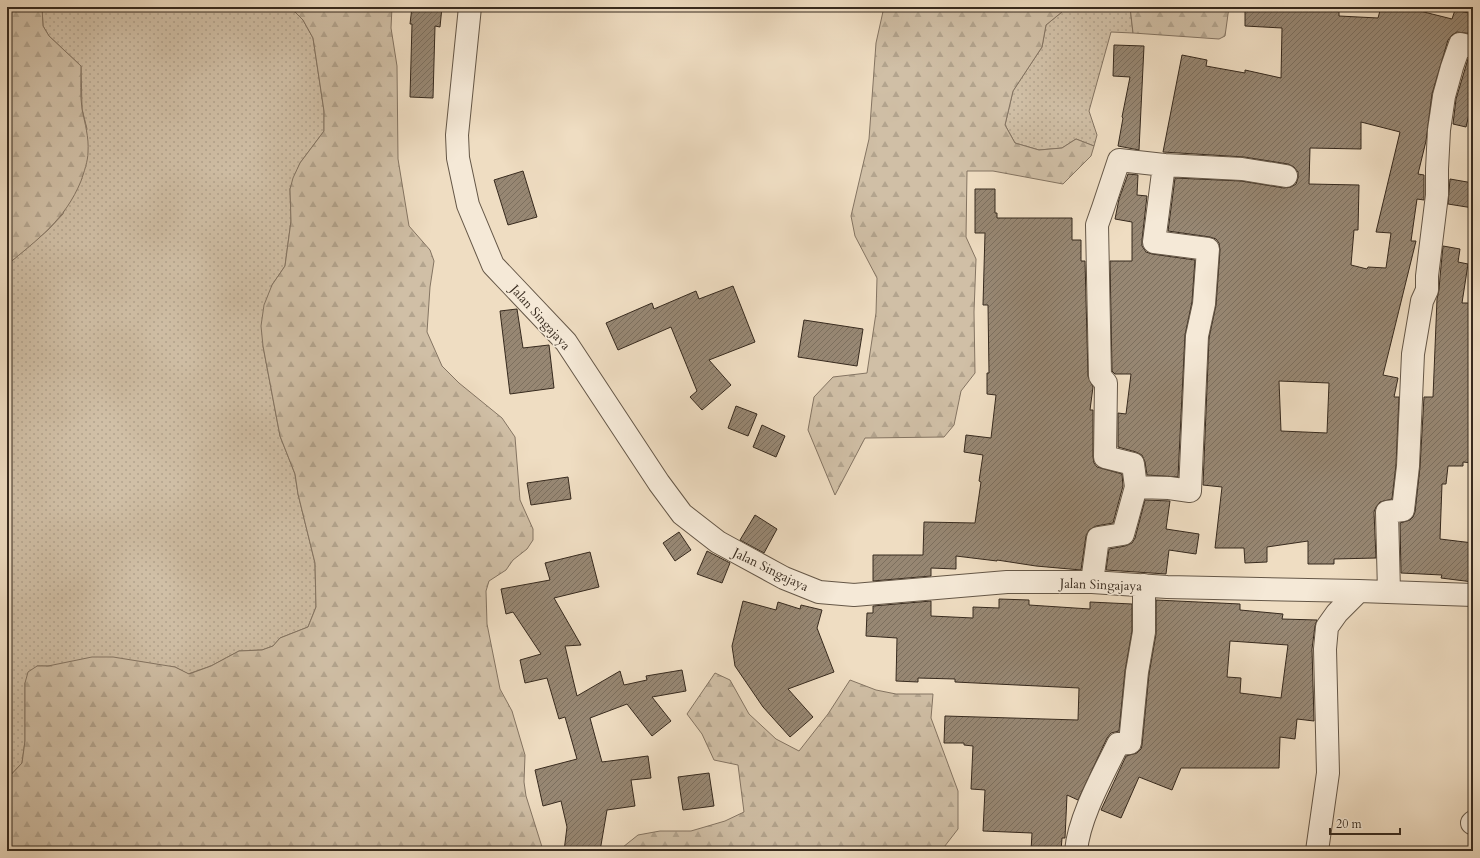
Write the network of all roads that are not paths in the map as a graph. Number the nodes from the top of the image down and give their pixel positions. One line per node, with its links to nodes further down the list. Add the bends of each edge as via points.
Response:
1 (470, 7): 6 (street, Jalan Singajaya, via 457,135 458,158 468,205 493,265 566,342 682,514 718,542 784,578 819,592 854,595 1007,582)
2 (1473, 47): 9 (street, via 1460,44 1444,96 1439,130 1437,194 1427,290 1422,301 1413,354 1408,466 1403,510 1387,512)
3 (1164, 165): 4 (street, via 1242,169); 5 (street, via 1119,160 1096,225 1100,376 1106,383 1105,457 1133,464); 5 (street, via 1154,242 1208,249 1204,304 1197,336 1190,491)
4 (1286, 176)
5 (1136, 487): 6 (street, via 1123,534 1098,538)
6 (1092, 582): 7 (street, Jalan Singajaya)
7 (1144, 585): 8 (street, Jalan Singajaya); 11 (street, via 1144,632 1130,743 1118,744 1090,802 1076,843)
8 (1359, 591): 9 (street, Jalan Singajaya); 12 (street, via 1327,627 1325,649 1328,773)
9 (1389, 592): 10 (street, Jalan Singajaya)
10 (1473, 595)
11 (1076, 851)
12 (1317, 851)

